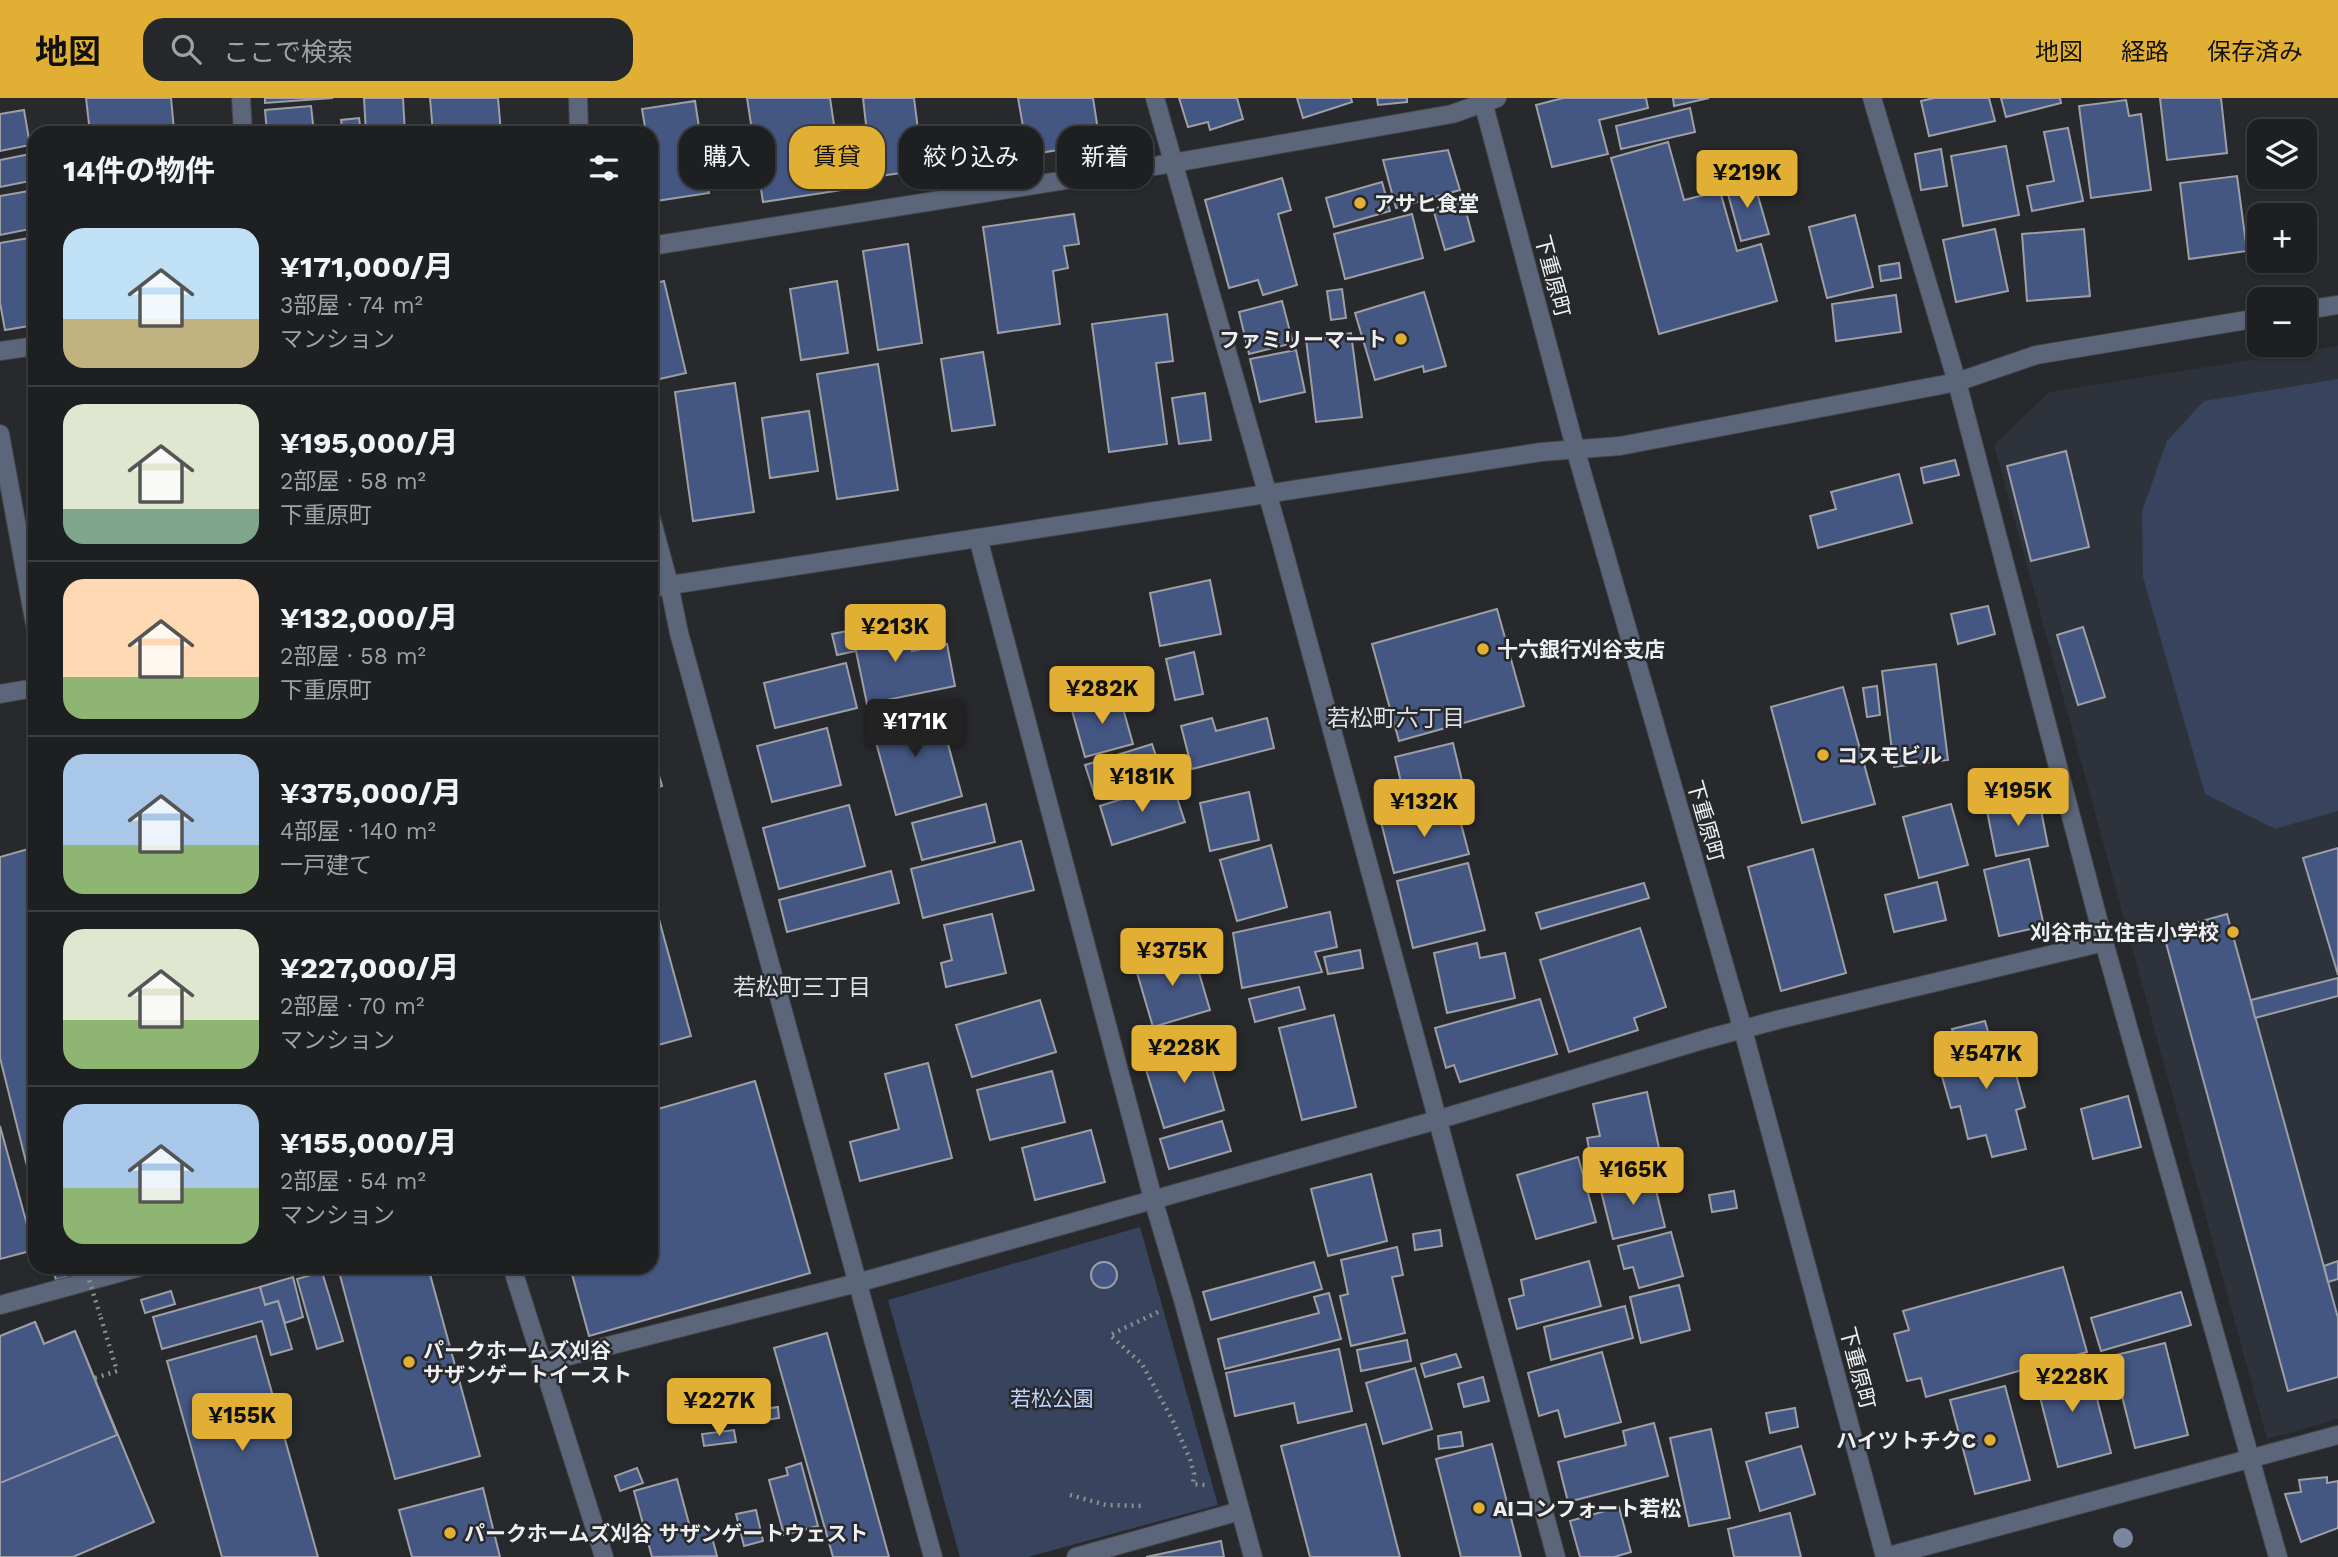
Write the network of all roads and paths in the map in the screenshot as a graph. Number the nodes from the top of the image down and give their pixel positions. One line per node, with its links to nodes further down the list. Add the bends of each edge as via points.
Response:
1 (241, 98): 6 (street)
2 (578, 98): 7 (street)
3 (1154, 98): 8 (street)
4 (1872, 98): 15 (street)
5 (1487, 99): 8 (street, via 1452,114); 17 (street, 下重原町)
6 (243, 126)
7 (579, 126)
8 (1173, 163): 9 (street); 18 (street)
9 (658, 245)
10 (2338, 305): 11 (street)
11 (2317, 308)
12 (2247, 320): 15 (street, via 2036,355)
13 (28, 347): 14 (street)
14 (0, 351)
15 (1957, 382): 17 (street, via 1620,446); 26 (street)
16 (0, 434): 23 (street)
17 (1575, 448): 18 (street); 27 (street, 下重原町)
18 (1268, 494): 19 (street); 28 (street)
19 (978, 538): 21 (street); 29 (street)
20 (658, 544): 21 (street)
21 (669, 584): 22 (street); 33 (street)
22 (658, 586)
23 (28, 587)
24 (28, 689): 25 (street)
25 (0, 694)
26 (2104, 942): 27 (street); 39 (street)
27 (1743, 1030): 28 (street); 51 (street, 下重原町)
28 (1437, 1120): 29 (street); 50 (street)
29 (1153, 1199): 33 (street); 34 (street)
30 (87, 1274): 37 (path, bridge, via 117,1371)
31 (114, 1274): 35 (street)
32 (514, 1274): 36 (street)
33 (857, 1283): 36 (street); 47 (street)
34 (1184, 1300): 40 (path, via 1110,1335 1142,1364 1191,1459); 41 (street)
35 (0, 1305)
36 (541, 1363): 46 (street)
37 (95, 1378)
38 (2338, 1435): 39 (street)
39 (2252, 1459): 51 (street); 52 (street)
40 (1193, 1484): 41 (path); 42 (path)
41 (1233, 1488): 45 (street)
42 (1189, 1493)
43 (1070, 1496): 44 (path, via 1106,1505)
44 (1154, 1506)
45 (1240, 1511): 48 (street); 49 (street)
46 (604, 1557)
47 (933, 1557)
48 (1076, 1557)
49 (1253, 1557)
50 (1556, 1557)
51 (1885, 1557)
52 (2278, 1557)

